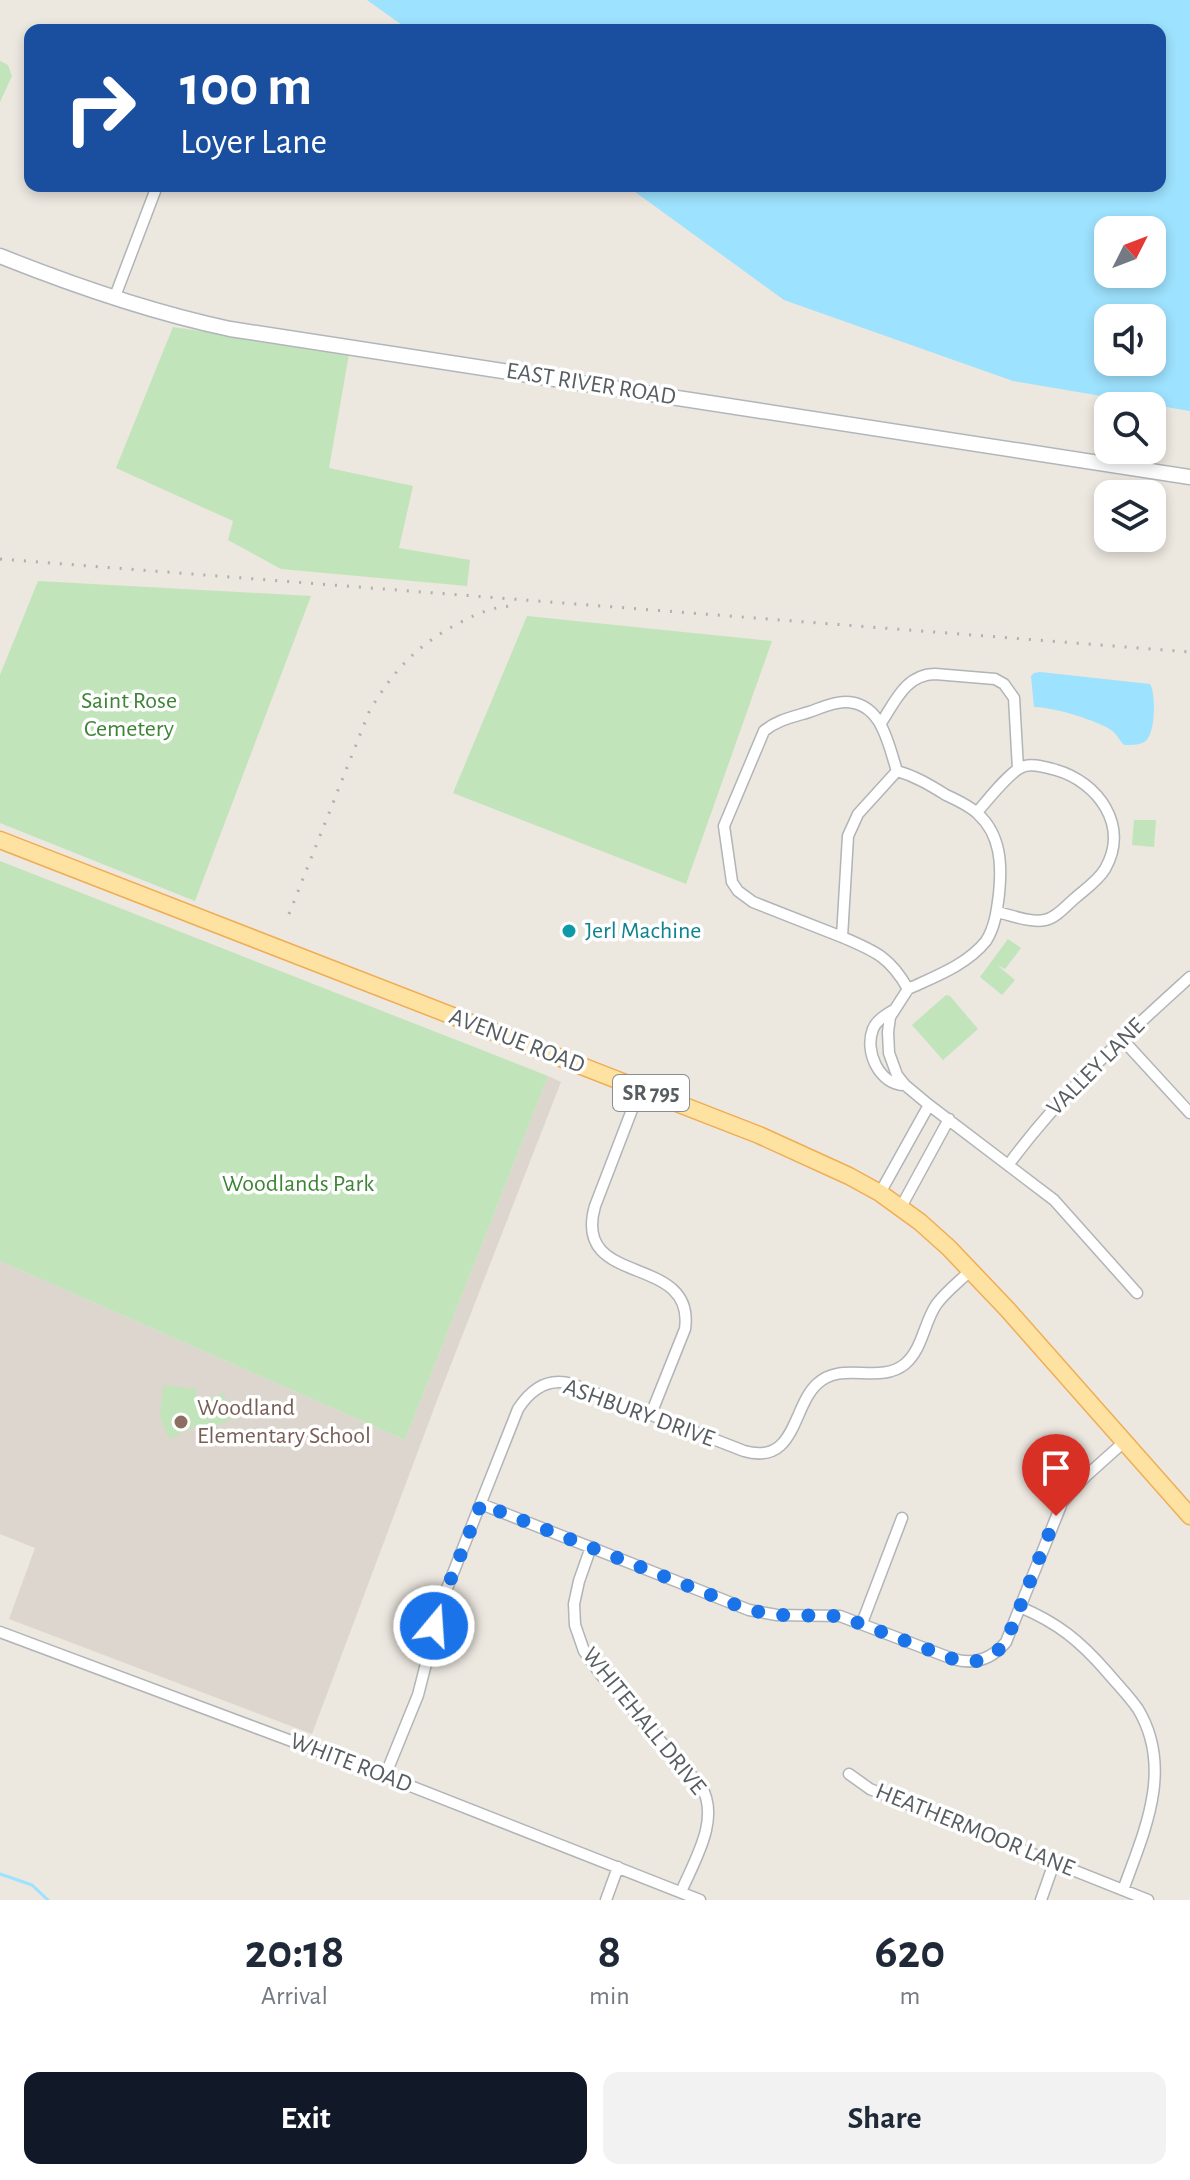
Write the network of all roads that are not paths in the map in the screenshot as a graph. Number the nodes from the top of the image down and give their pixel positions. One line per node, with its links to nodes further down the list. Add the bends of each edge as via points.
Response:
1 (155, 192): 3 (street)
2 (0, 256): 3 (main road, EAST RIVER ROAD)
3 (114, 299): 4 (main road, EAST RIVER ROAD, via 230,329)
4 (1190, 477)
5 (881, 723): 6 (street, via 916,677 995,679 1014,698); 7 (street); 11 (street, via 866,709 845,702 769,726 724,826 738,891)
6 (1018, 769): 8 (street); 10 (street, via 1028,765 1063,772 1099,795 1110,815 1113,850 1103,873 1052,918)
7 (897, 771): 8 (street); 11 (street, via 858,814 848,836)
8 (977, 812): 10 (street, via 1000,854)
9 (0, 840): 17 (main road, AVENUE ROAD / SR 795)
10 (997, 912): 13 (street, via 985,942 971,955)
11 (842, 937): 13 (street, via 875,951 897,969)
12 (1190, 977): 15 (street, VALLEY LANE)
13 (908, 989): 14 (street)
14 (893, 1010): 16 (street, via 887,1042); 16 (street, via 875,1024 872,1049 882,1076)
15 (1122, 1039): 19 (street); 21 (street, VALLEY LANE, via 1059,1101)
16 (905, 1085): 18 (street)
17 (640, 1089): 22 (main road, AVENUE ROAD / SR 795, via 808,1156); 26 (street, via 591,1226 604,1254 666,1282 685,1309 683,1335)
18 (929, 1105): 20 (street); 22 (street)
19 (1190, 1113)
20 (949, 1119): 21 (street); 23 (street)
21 (1009, 1164): 25 (street, via 1054,1200)
22 (880, 1193): 23 (main road, AVENUE ROAD / SR 795)
23 (901, 1207): 24 (main road, AVENUE ROAD / SR 795)
24 (971, 1270): 26 (street, ASHBURY DRIVE, via 937,1304 909,1360 890,1372 825,1377 810,1393 793,1431 770,1451 744,1451); 27 (main road, AVENUE ROAD / SR 795)
25 (1137, 1293)
26 (651, 1414): 28 (street, ASHBURY DRIVE, via 566,1382 539,1387 518,1409)
27 (1124, 1442): 29 (main road, AVENUE ROAD / SR 795); 32 (street, via 1062,1503)
28 (481, 1504): 31 (street); 36 (street, ASHBURY DRIVE, via 442,1601 418,1695)
29 (1190, 1516)
30 (902, 1518): 33 (street)
31 (591, 1547): 33 (street, via 749,1610 840,1616); 40 (street, WHITEHALL DRIVE, via 574,1604 584,1651 708,1800 708,1822)
32 (1020, 1607): 33 (street, via 1001,1647 973,1662); 39 (street, via 1047,1618 1082,1645 1131,1700 1149,1734 1155,1790)
33 (862, 1623)
34 (0, 1632): 36 (street, WHITE ROAD)
35 (849, 1774): 37 (street, HEATHERMOOR LANE, via 870,1789)
36 (385, 1776): 38 (street, WHITE ROAD)
37 (1054, 1863): 39 (street, HEATHERMOOR LANE); 43 (street)
38 (618, 1867): 40 (street, WHITE ROAD); 41 (street)
39 (1123, 1890): 44 (street, HEATHERMOOR LANE)
40 (681, 1892): 42 (street, WHITE ROAD)
41 (606, 1900)
42 (700, 1900)
43 (1041, 1900)
44 (1148, 1900)

